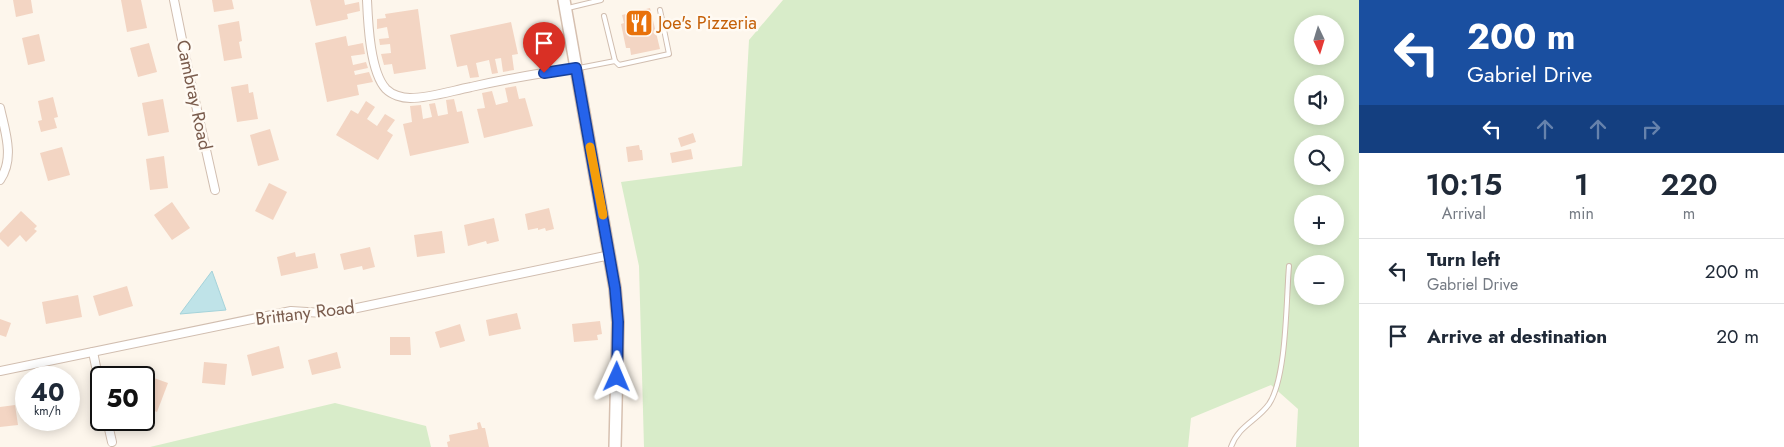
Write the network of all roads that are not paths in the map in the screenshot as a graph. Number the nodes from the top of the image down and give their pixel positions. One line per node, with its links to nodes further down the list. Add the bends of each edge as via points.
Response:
1 (174, 0): 12 (street, Cambray Road)
2 (367, 0): 9 (street, via 376,67 386,88 397,96 418,98)
3 (601, 0): 4 (lane)
4 (586, 2): 5 (lane)
5 (565, 4): 9 (main road)
6 (660, 10): 8 (lane, via 669,54 619,66)
7 (604, 16): 8 (lane)
8 (614, 61): 9 (lane)
9 (576, 68): 13 (main road)
10 (0, 108): 11 (street, via 8,152)
11 (0, 180)
12 (215, 190)
13 (610, 255): 15 (street, Brittany Road, via 338,312 292,311); 20 (main road, via 618,322)
14 (1289, 266): 21 (lane, via 1283,358 1274,392 1270,403 1239,431)
15 (93, 352): 16 (street); 17 (street, Brittany Road)
16 (96, 366)
17 (0, 371)
18 (110, 431): 19 (street)
19 (112, 442)
20 (615, 447)
21 (1231, 447)

